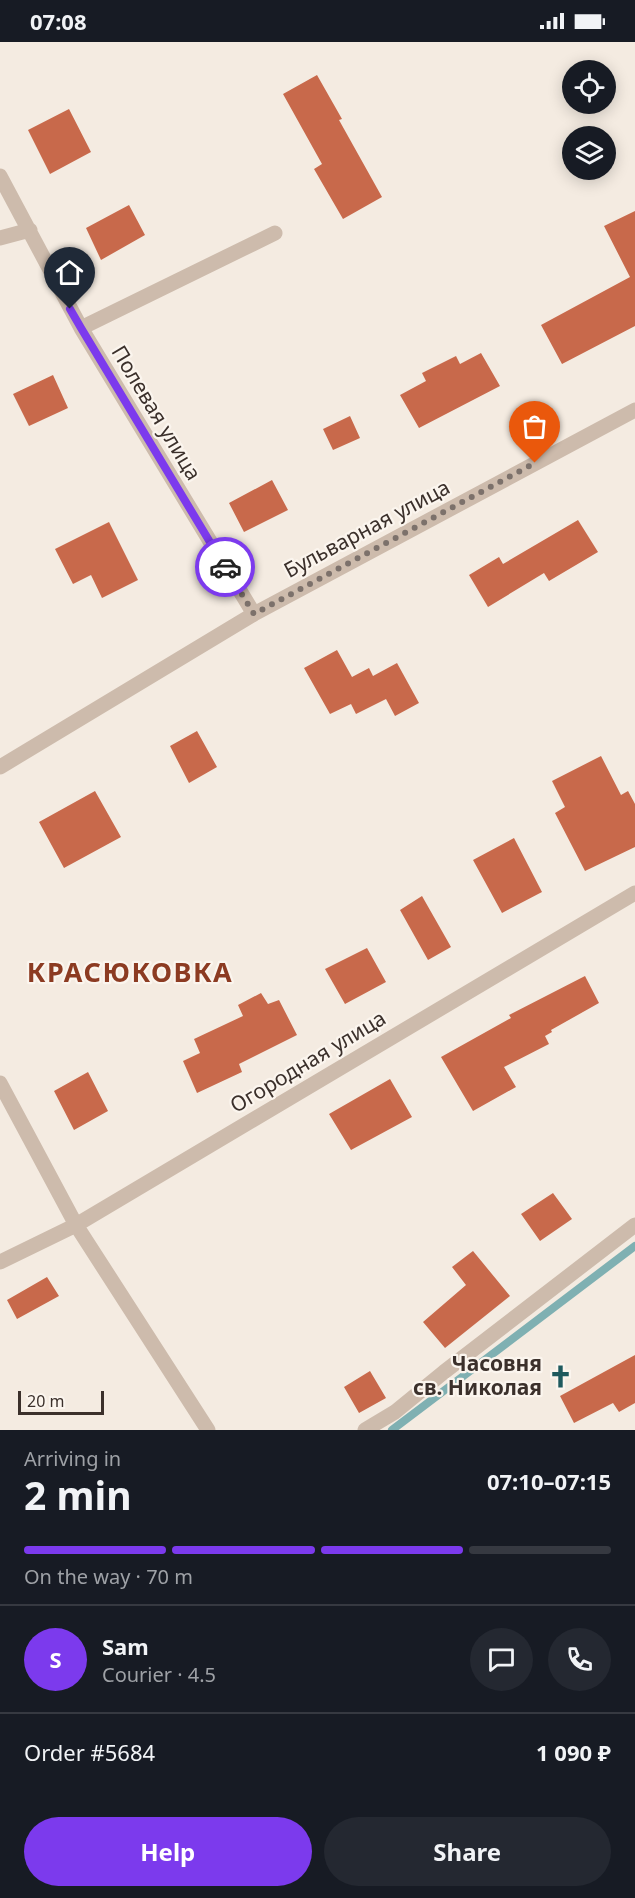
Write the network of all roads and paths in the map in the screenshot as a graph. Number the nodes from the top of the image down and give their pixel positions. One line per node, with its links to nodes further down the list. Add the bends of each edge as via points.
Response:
1 (0, 176): 2 (street, Полевая улица)
2 (30, 230): 4 (street); 5 (street, Полевая улица)
3 (275, 233): 5 (street)
4 (0, 238)
5 (81, 328): 7 (street, Полевая улица)
6 (635, 410): 7 (street, Бульварная улица)
7 (254, 614): 8 (street, Бульварная улица)
8 (0, 767)
9 (635, 893): 11 (street, Огородная улица)
10 (0, 1083): 11 (street)
11 (76, 1225): 13 (street, Огородная улица); 14 (street)
12 (635, 1225): 15 (street, via 395,1412)
13 (0, 1262)
14 (208, 1430)
15 (365, 1430)

